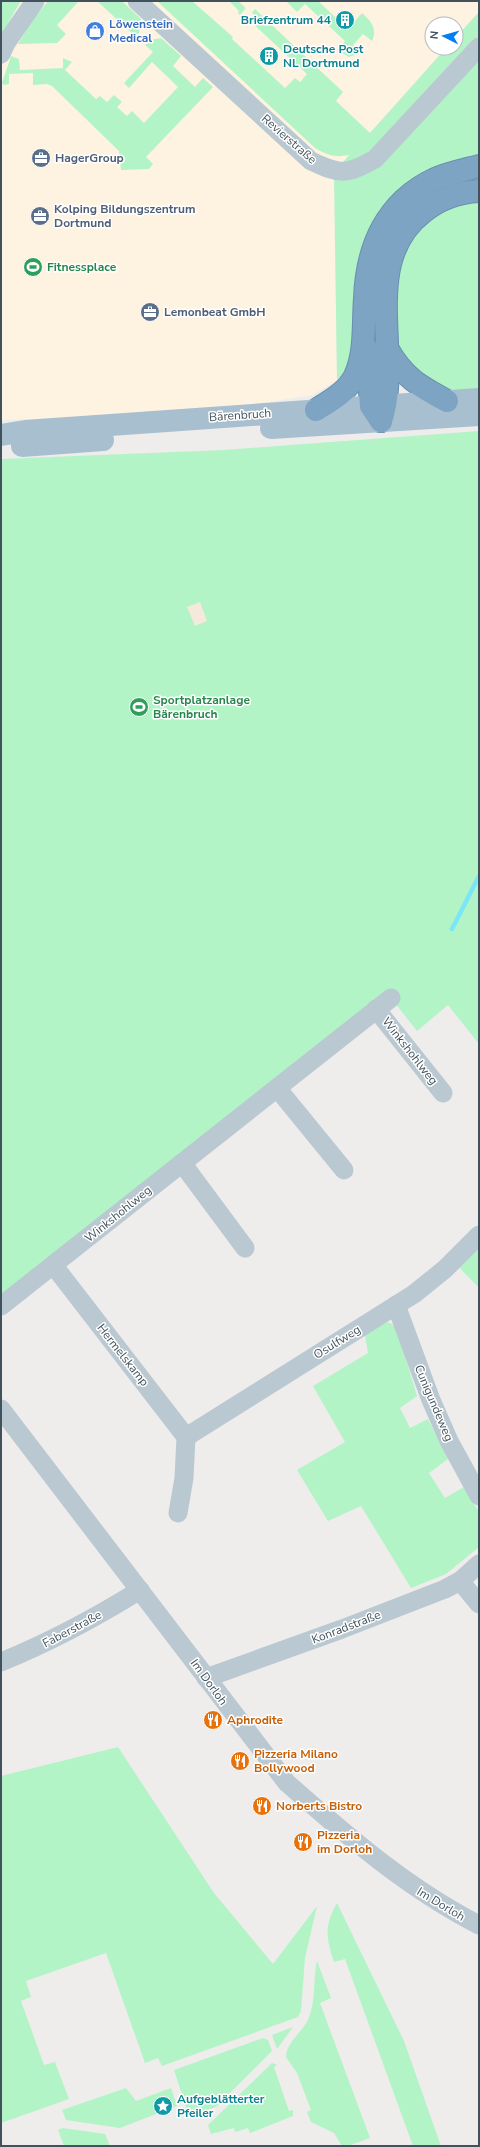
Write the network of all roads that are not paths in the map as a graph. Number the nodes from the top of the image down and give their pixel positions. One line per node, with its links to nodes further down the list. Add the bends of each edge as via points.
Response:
1 (35, 1): 4 (street)
2 (137, 1): 3 (street, Revierstraße, via 311,161 334,171 355,170 375,159)
3 (479, 47)
4 (1, 54)
5 (479, 166): 7 (highway, via 450,174 420,187 396,209 381,228 368,264)
6 (479, 191): 8 (highway, via 443,199 415,218 404,232 394,250 388,269)
7 (364, 331): 11 (highway, via 360,360 354,377 335,398); 12 (highway)
8 (387, 348): 10 (highway, via 395,362 415,384); 12 (highway)
9 (479, 399): 10 (main road, Bärenbruch)
10 (447, 401): 12 (main road, Bärenbruch)
11 (316, 410): 12 (main road, Bärenbruch); 14 (main road, Bärenbruch, via 24,431)
12 (379, 411): 13 (main road, Bärenbruch); 15 (main road, Bärenbruch, via 61,444 25,446)
13 (479, 415)
14 (1, 435)
15 (1, 443)
16 (277, 1088): 17 (street, Winkshohlweg, via 384,1004); 18 (street, Winkshohlweg); 19 (street)
17 (443, 1093)
18 (182, 1164): 21 (street); 22 (street, Winkshohlweg)
19 (344, 1170)
20 (479, 1235): 23 (street, Osulfweg, via 432,1280)
21 (245, 1248)
22 (54, 1266): 24 (street); 26 (street, Hermelskamp)
23 (396, 1305): 26 (street, Osulfweg); 27 (street, Cunigundeweg, via 431,1400 449,1441)
24 (1, 1306)
25 (1, 1409): 31 (street, Im Dorloh)
26 (186, 1437): 28 (street, via 184,1478)
27 (479, 1496)
28 (178, 1513)
29 (479, 1564): 30 (street, Konradstraße)
30 (460, 1581): 32 (street); 34 (street, Konradstraße, via 342,1630)
31 (140, 1590): 33 (street, Faberstraße, via 52,1640); 34 (street, Im Dorloh)
32 (479, 1604)
33 (1, 1662)
34 (206, 1678): 35 (street, Im Dorloh, via 287,1783 399,1877)
35 (479, 1925)

